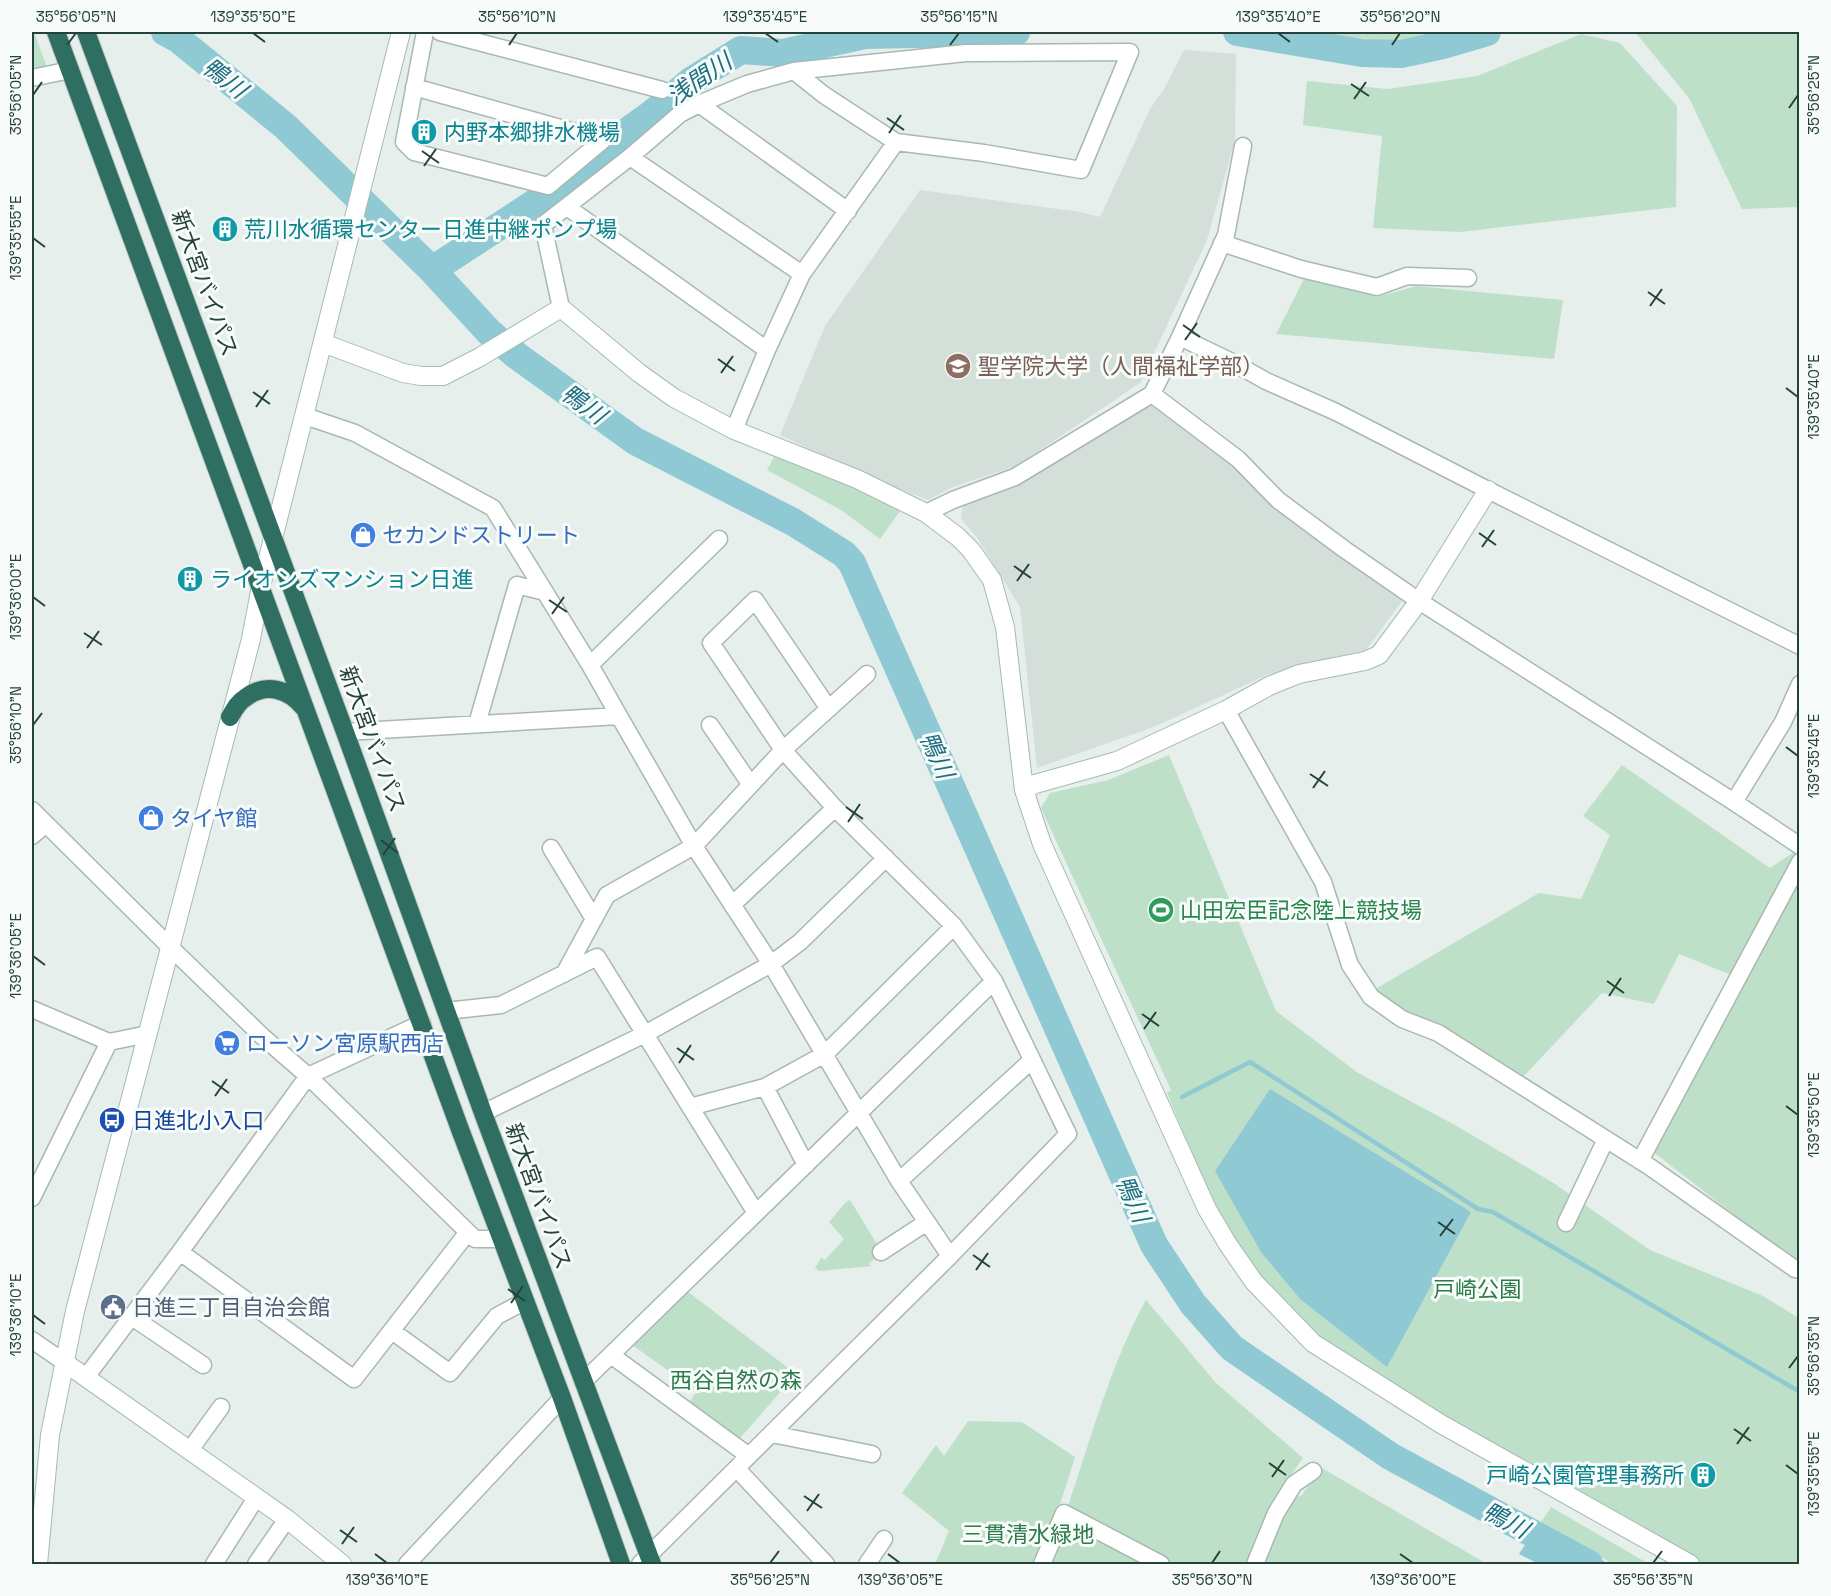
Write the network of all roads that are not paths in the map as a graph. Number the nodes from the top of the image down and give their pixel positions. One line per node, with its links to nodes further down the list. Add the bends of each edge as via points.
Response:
1 (56, 32): 6 (highway)
2 (401, 32): 22 (street)
3 (425, 32): 9 (street)
4 (440, 32): 10 (street)
5 (87, 34): 29 (highway, 新大宮バイパス)
6 (70, 70): 8 (street); 31 (highway)
7 (794, 71): 11 (street, via 747,84); 12 (street); 12 (street, via 966,53 1130,52 1081,170)
8 (32, 78)
9 (414, 87): 9 (street, via 404,142 414,152 548,186 603,140)
10 (662, 90)
11 (699, 104): 14 (street, via 680,114); 16 (street)
12 (896, 142): 16 (street)
13 (1243, 146): 17 (street)
14 (630, 157): 15 (street); 18 (street)
15 (567, 207): 20 (street, via 543,225); 23 (street)
16 (848, 211): 18 (street)
17 (1222, 243): 19 (street, via 1301,269 1377,287 1407,276); 21 (street)
18 (802, 274): 23 (street)
19 (1468, 278)
20 (561, 308): 22 (street, via 443,376 421,376 386,368); 26 (street, via 674,398)
21 (1180, 337): 24 (street); 27 (street)
22 (323, 343): 25 (street)
23 (767, 350): 26 (street)
24 (1152, 394): 28 (street, via 1015,477); 33 (street, via 1238,459 1278,500)
25 (305, 416): 29 (street); 32 (street, via 355,434 493,508)
26 (734, 430): 28 (street, via 856,479)
27 (1488, 490): 33 (street); 34 (street)
28 (926, 513): 48 (street, via 964,543 992,580 1005,627)
29 (273, 539): 31 (street); 45 (highway, 新大宮バイパス)
30 (719, 539): 35 (street)
31 (261, 585): 39 (highway); 42 (street)
32 (545, 592): 35 (street); 43 (street, via 517,585)
33 (1419, 601): 40 (street, via 1379,655 1365,662 1299,674); 49 (street)
34 (1800, 646)
35 (590, 665): 41 (street)
36 (867, 674): 38 (street)
37 (1800, 684): 49 (street, via 1783,722)
38 (829, 709): 46 (street); 46 (street, via 754,600 711,643)
39 (305, 710): 42 (highway, via 291,695 271,688 245,698); 68 (highway)
40 (1226, 710): 48 (street, via 1117,761); 79 (street, via 1323,882 1350,965 1371,997 1402,1019 1438,1033)
41 (619, 716): 43 (street); 54 (street)
42 (230, 717): 62 (street)
43 (477, 724): 45 (street)
44 (710, 725): 47 (street)
45 (345, 732): 67 (highway, 新大宮バイパス)
46 (783, 750): 47 (street); 50 (street)
47 (751, 785): 54 (street)
48 (1024, 790): 126 (street, via 1042,844 1207,1209 1254,1282 1313,1343 1379,1386)
49 (1734, 802): 55 (street)
50 (835, 808): 57 (street); 59 (street)
51 (32, 810): 52 (street)
52 (46, 824): 53 (street); 62 (street)
53 (32, 836)
54 (694, 846): 59 (street); 60 (street, via 607,895)
55 (1800, 846)
56 (551, 848): 60 (street)
57 (886, 858): 61 (street); 63 (street, via 800,942)
58 (1800, 862): 80 (street)
59 (732, 905): 63 (street)
60 (594, 919): 64 (street)
61 (954, 926): 65 (street); 72 (street)
62 (170, 947): 69 (street); 74 (street)
63 (771, 964): 70 (street); 72 (street)
64 (564, 974): 67 (street, via 501,1005); 70 (street, via 597,957)
65 (994, 981): 73 (street); 78 (street)
66 (32, 1009): 71 (street)
67 (446, 1011): 77 (highway, 新大宮バイパス)
68 (422, 1023): 74 (street); 88 (highway)
69 (148, 1034): 71 (street); 98 (street)
70 (645, 1034): 76 (street); 77 (street)
71 (109, 1042): 83 (street)
72 (825, 1054): 75 (street); 78 (street)
73 (1032, 1060): 82 (street); 91 (street, via 1068,1134)
74 (309, 1076): 87 (street); 89 (street)
75 (765, 1087): 76 (street); 81 (street)
76 (690, 1107): 84 (street)
77 (483, 1113): 101 (highway, 新大宮バイパス)
78 (860, 1113): 81 (street); 82 (street)
79 (1606, 1139): 80 (street); 86 (street)
80 (1640, 1161): 92 (street)
81 (806, 1165): 84 (street)
82 (899, 1181): 85 (street)
83 (32, 1197)
84 (756, 1213): 97 (street)
85 (927, 1222): 90 (street); 91 (street)
86 (1566, 1223)
87 (468, 1232): 88 (street, via 475,1239); 95 (street)
88 (501, 1239): 93 (highway)
89 (180, 1252): 94 (street); 95 (street, via 354,1379)
90 (881, 1252)
91 (950, 1256): 104 (street)
92 (1800, 1270)
93 (525, 1301): 95 (street, via 496,1316 450,1373); 102 (highway)
94 (132, 1317): 99 (street); 100 (street)
95 (392, 1331)
96 (32, 1340): 98 (street)
97 (611, 1354): 101 (street); 107 (street)
98 (64, 1362): 100 (street); 111 (street)
99 (203, 1365)
100 (86, 1377): 105 (street)
101 (583, 1382): 114 (highway, 新大宮バイパス)
102 (562, 1398): 119 (street); 120 (highway)
103 (220, 1407): 105 (street)
104 (772, 1434): 106 (street); 107 (street)
105 (190, 1450): 110 (street)
106 (872, 1454)
107 (749, 1456): 108 (street)
108 (737, 1468): 114 (street); 121 (street)
109 (1313, 1471): 125 (street, via 1294,1484 1282,1503)
110 (256, 1498): 112 (street); 116 (street)
111 (37, 1505): 115 (street)
112 (287, 1519): 117 (street); 118 (street)
113 (884, 1539): 122 (street)
114 (647, 1562)
115 (38, 1564)
116 (214, 1564)
117 (256, 1564)
118 (342, 1564)
119 (407, 1564)
120 (621, 1564)
121 (826, 1564)
122 (867, 1564)
123 (1042, 1564): 124 (street, via 1064,1513)
124 (1161, 1564)
125 (1255, 1564)
126 (1690, 1564)

